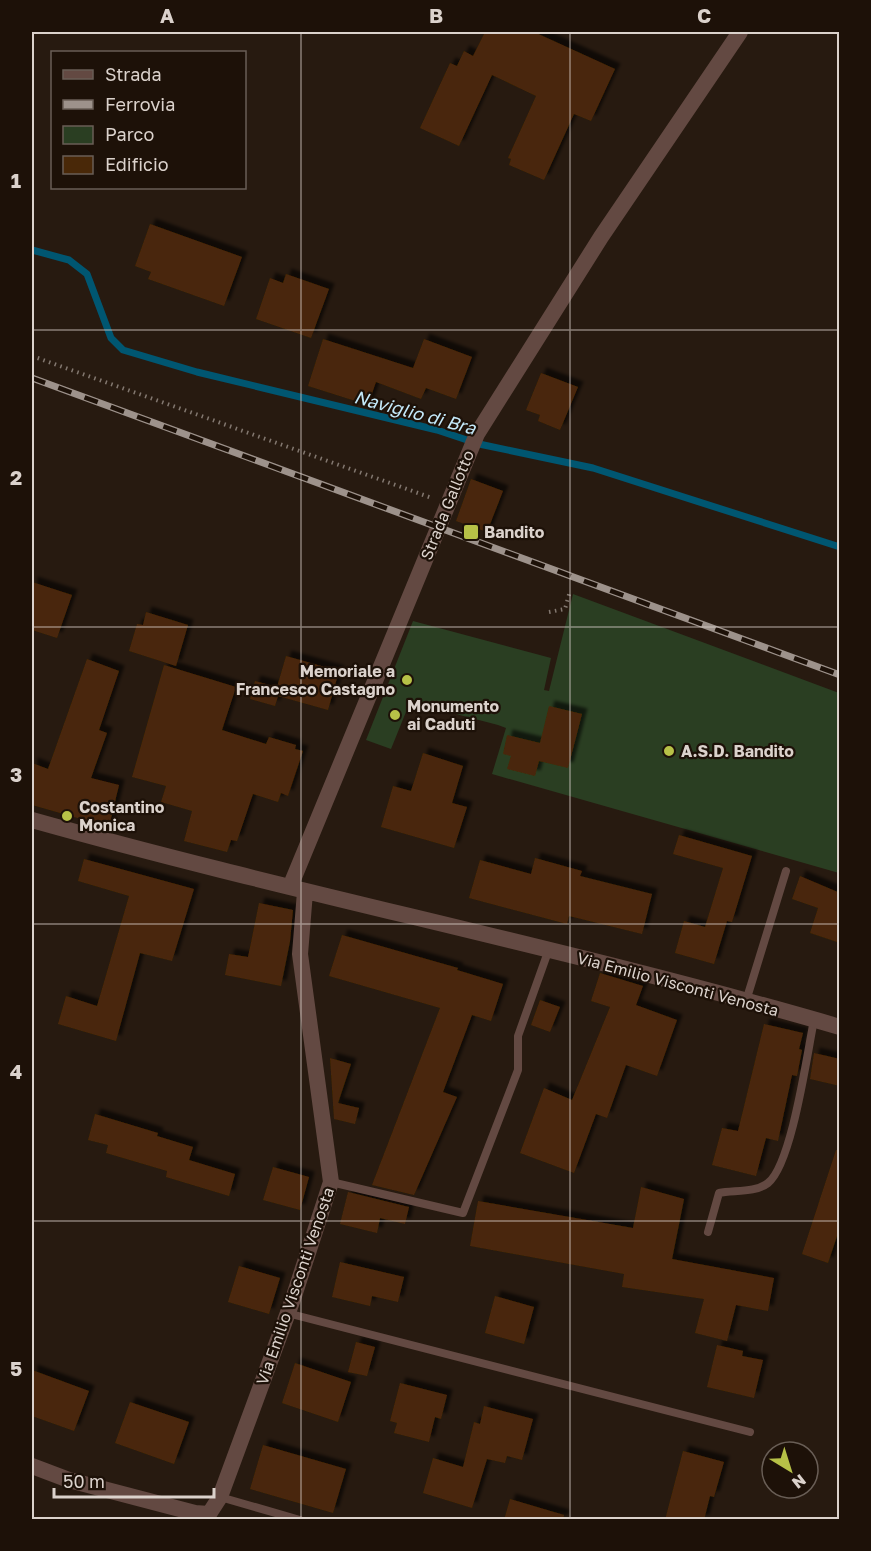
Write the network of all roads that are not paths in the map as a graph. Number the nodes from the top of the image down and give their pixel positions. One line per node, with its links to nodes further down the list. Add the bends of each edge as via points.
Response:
1 (740, 32): 4 (street, Strada Gallotto, via 588,257 469,449)
2 (32, 820): 4 (street, Via Emilio Visconti Venosta)
3 (786, 871): 6 (lane)
4 (298, 889): 5 (street, Via Emilio Visconti Venosta); 9 (street, Via Emilio Visconti Venosta, via 300,954)
5 (549, 949): 6 (street, Via Emilio Visconti Venosta); 9 (lane, via 518,1036 518,1070 463,1214)
6 (746, 1002): 7 (street, Via Emilio Visconti Venosta)
7 (814, 1020): 8 (street, Via Emilio Visconti Venosta); 10 (lane, via 790,1140 776,1176 758,1189 719,1193)
8 (840, 1027)
9 (331, 1182): 11 (street, Via Emilio Visconti Venosta)
10 (708, 1232)
11 (287, 1313): 12 (lane); 14 (street, Via Emilio Visconti Venosta)
12 (750, 1432)
13 (32, 1466): 14 (street, via 195,1514 209,1514)
14 (220, 1497): 15 (lane)
15 (300, 1520)

